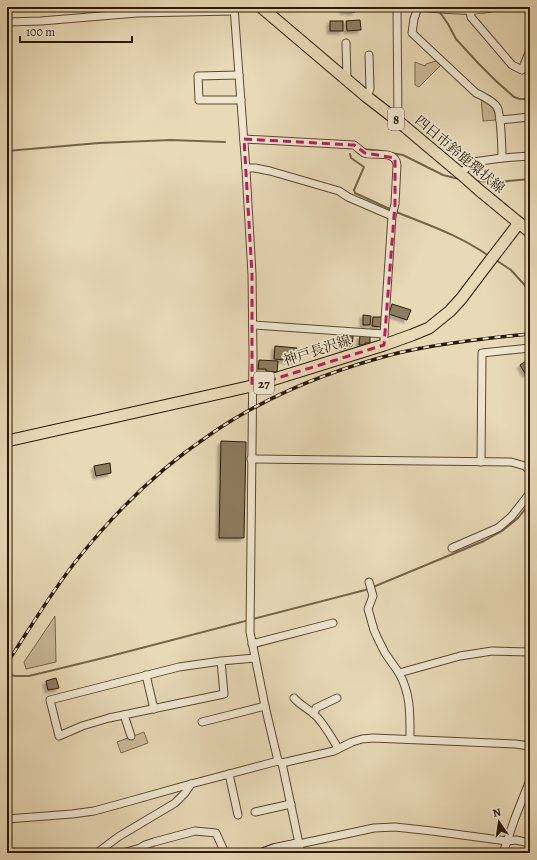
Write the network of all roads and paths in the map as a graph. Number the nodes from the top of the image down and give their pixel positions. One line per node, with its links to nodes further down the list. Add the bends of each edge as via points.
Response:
1 (261, 7): 13 (main road, 四日市鈴鹿環状線 / 8)
2 (397, 7): 18 (street)
3 (412, 7): 4 (street)
4 (418, 7): 7 (street); 17 (street, via 412,33 476,93 497,106)
5 (496, 7): 7 (street)
6 (234, 9): 8 (street); 12 (street)
7 (474, 9): 10 (street, via 471,17 512,65 522,70)
8 (7, 22)
9 (346, 43): 13 (street)
10 (529, 54)
11 (369, 55): 14 (street)
12 (239, 75): 15 (street); 15 (street, via 198,76 199,100)
13 (347, 79): 14 (main road, 四日市鈴鹿環状線 / 8)
14 (368, 97): 18 (main road, 四日市鈴鹿環状線 / 8)
15 (241, 100): 19 (street)
16 (530, 117): 17 (street)
17 (500, 120): 21 (street)
18 (398, 121): 23 (main road, 四日市鈴鹿環状線 / 8)
19 (244, 139): 22 (street); 24 (street, via 354,145 365,153 391,156 396,161)
20 (530, 156): 21 (street)
21 (502, 158): 23 (street, via 473,162)
22 (246, 168): 24 (street, via 270,171 340,191 348,197); 27 (street)
23 (462, 174): 25 (main road, 四日市鈴鹿環状線 / 8)
24 (393, 212): 28 (street)
25 (519, 223): 26 (main road, 四日市鈴鹿環状線 / 8); 28 (main road, 神戸長沢線 / 27, via 450,312 429,328 412,335)
26 (530, 232)
27 (253, 325): 28 (street); 30 (street)
28 (384, 340): 30 (main road, 神戸長沢線 / 27)
29 (530, 348): 33 (street, via 482,352)
30 (252, 386): 31 (main road, 神戸長沢線 / 27); 32 (street)
31 (7, 441)
32 (251, 459): 33 (street); 39 (street)
33 (481, 462): 34 (street, via 511,462 525,466)
34 (530, 471)
35 (528, 498): 36 (street, via 498,528)
36 (452, 548)
37 (369, 582): 43 (street, via 372,596 368,609 374,630 385,653)
38 (333, 623): 39 (street)
39 (252, 644): 41 (street)
40 (530, 652): 43 (street, via 492,651 460,656)
41 (254, 658): 42 (street); 47 (street)
42 (221, 661): 44 (street); 48 (street, via 224,694)
43 (399, 673): 53 (street, via 410,705)
44 (146, 675): 48 (street); 50 (street, via 50,700 59,736 82,726)
45 (294, 698): 49 (street)
46 (337, 698): 49 (street, via 316,708)
47 (265, 706): 51 (street); 56 (street)
48 (154, 709): 50 (street)
49 (314, 714): 55 (street)
50 (124, 715): 52 (street)
51 (202, 722)
52 (131, 736)
53 (410, 739): 54 (street); 55 (street, via 362,739)
54 (530, 746)
55 (338, 748): 56 (street)
56 (280, 762): 57 (street); 60 (street)
57 (229, 774): 59 (street); 62 (street)
58 (530, 780): 64 (street)
59 (191, 784): 63 (street, via 94,811); 68 (street, via 175,803 118,837)
60 (291, 804): 61 (street); 66 (street)
61 (255, 812)
62 (238, 815)
63 (7, 819)
64 (507, 841): 65 (street); 66 (street, via 395,827 374,828); 72 (street)
65 (530, 843)
66 (300, 849): 71 (street, via 275,849)
67 (141, 851): 69 (street); 70 (street, via 145,845 194,831 216,833)
68 (97, 853)
69 (123, 853)
70 (225, 853)
71 (264, 853)
72 (503, 853)

